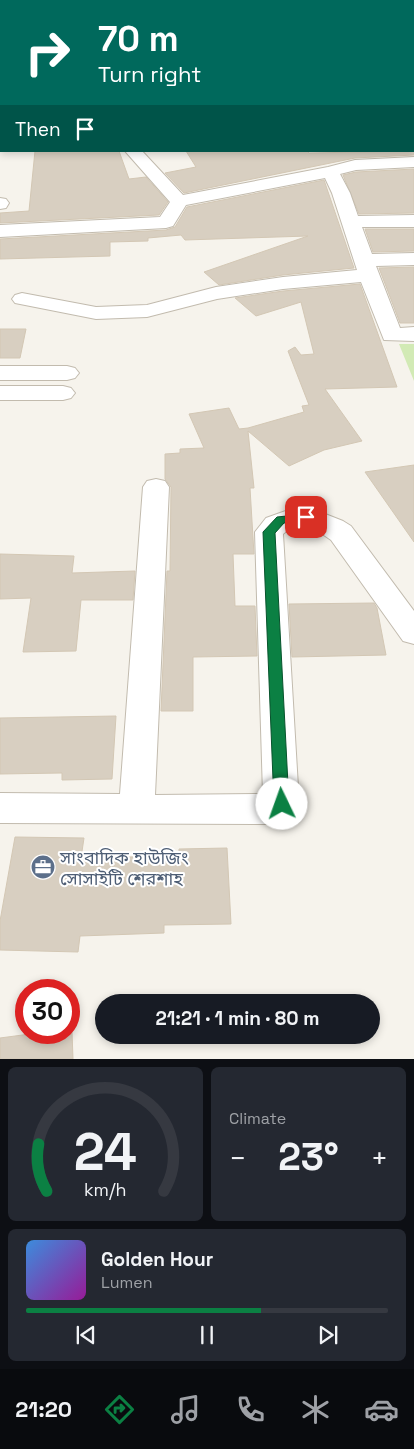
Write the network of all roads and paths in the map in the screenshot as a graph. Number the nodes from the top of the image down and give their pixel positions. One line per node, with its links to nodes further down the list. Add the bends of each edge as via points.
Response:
1 (134, 152): 4 (street)
2 (414, 162): 3 (street, via 355,165)
3 (330, 172): 4 (street); 6 (street, via 345,198)
4 (179, 201): 7 (street, via 166,222)
5 (414, 221): 6 (street)
6 (351, 222): 9 (street)
7 (0, 231)
8 (414, 259): 9 (street)
9 (367, 266): 10 (street, via 363,276 216,293 147,311 96,313); 11 (street, via 379,307 392,335)
10 (22, 299)
11 (414, 334)
12 (0, 372): 13 (street, via 65,383)
13 (0, 393)
14 (156, 487): 17 (street)
15 (414, 633): 17 (street, via 341,533 332,526 306,517 281,520 269,532 280,809)
16 (0, 808): 17 (street)
17 (137, 810)

